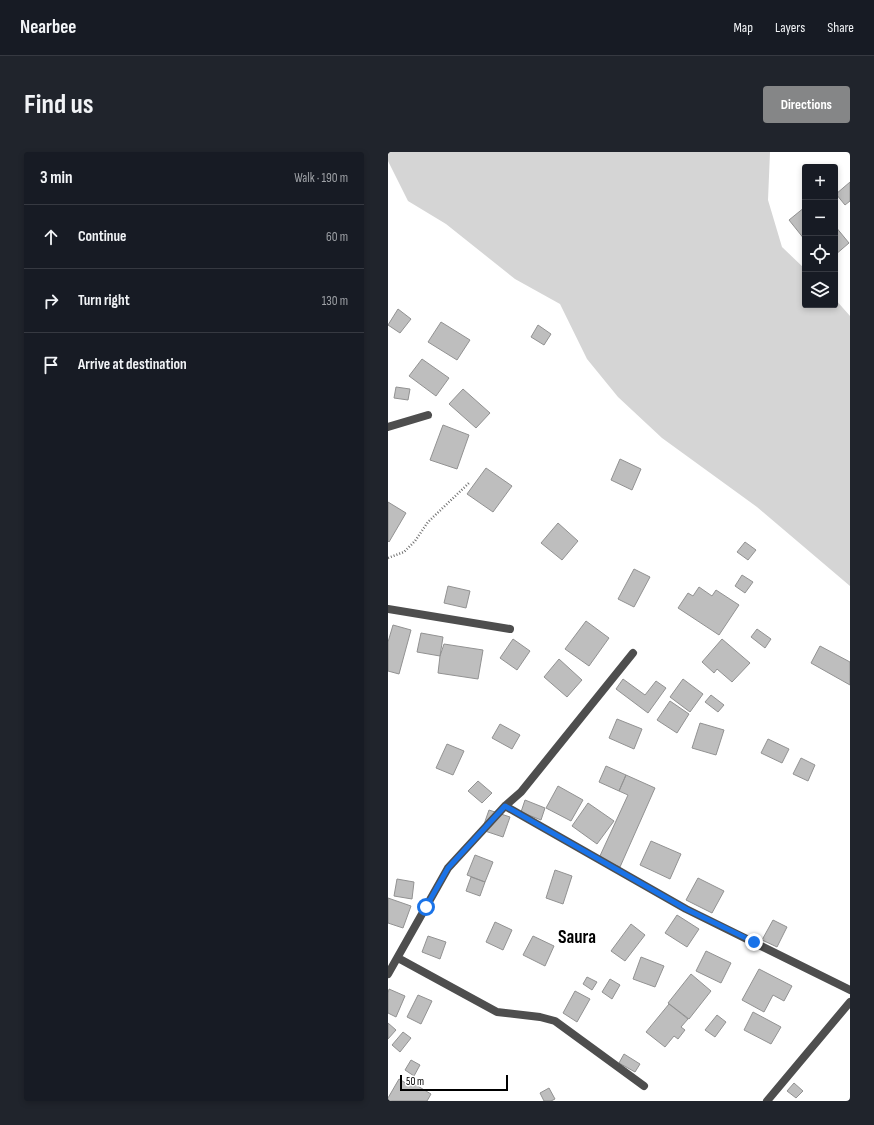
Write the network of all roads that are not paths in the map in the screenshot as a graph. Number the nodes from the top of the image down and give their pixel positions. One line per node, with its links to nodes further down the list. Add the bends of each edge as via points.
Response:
1 (428, 414): 2 (street)
2 (388, 427)
3 (388, 609): 4 (street)
4 (510, 629)
5 (633, 654): 6 (street, via 521,792)
6 (505, 806): 7 (street, via 448,868); 9 (street, via 686,909)
7 (398, 958): 8 (street); 11 (street, via 497,1012 555,1021)
8 (388, 974)
9 (850, 990)
10 (850, 1002): 12 (street)
11 (644, 1086)
12 (767, 1101)

